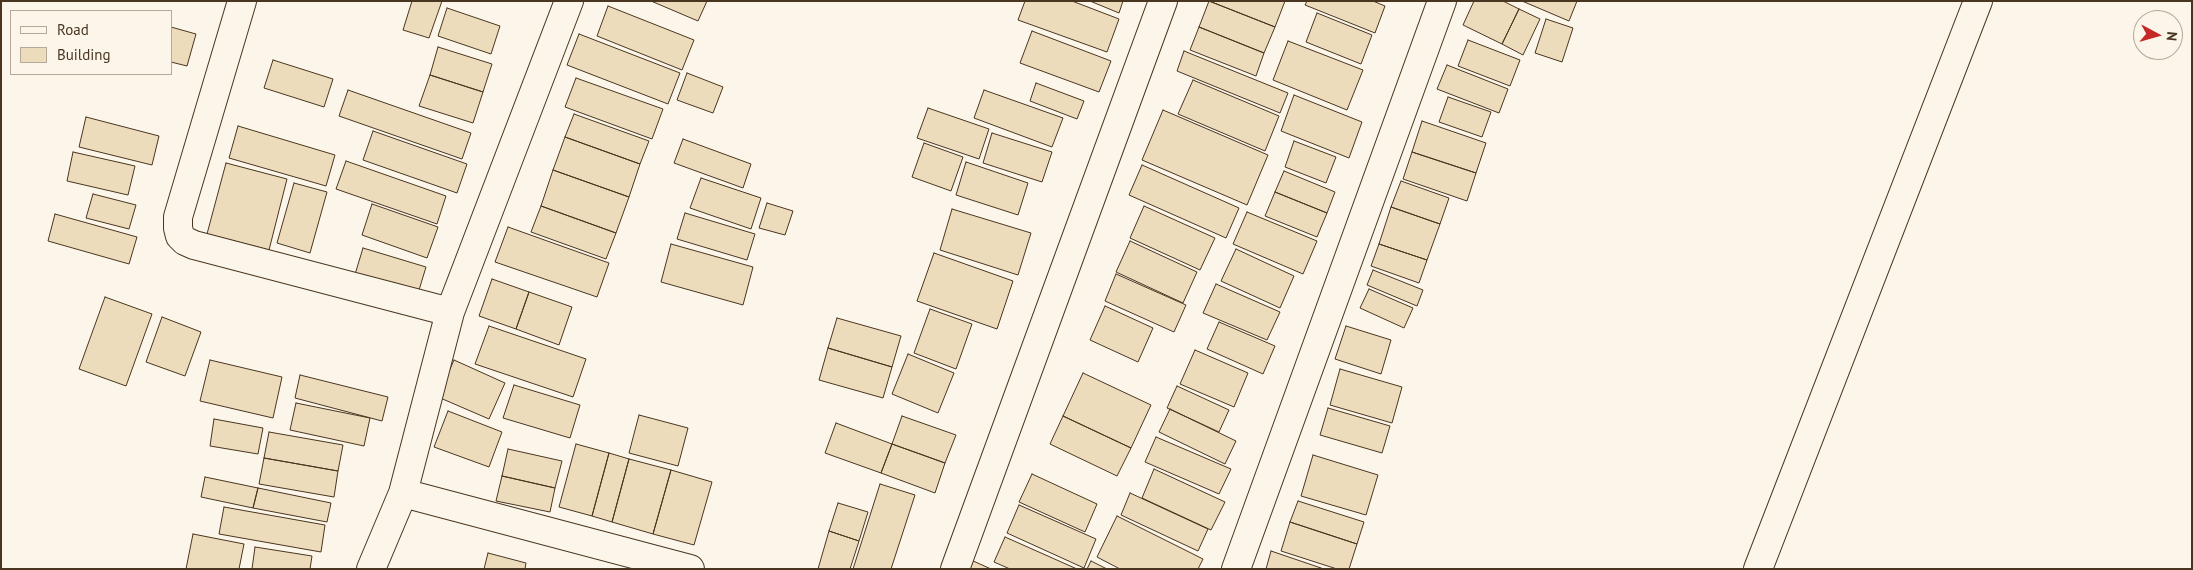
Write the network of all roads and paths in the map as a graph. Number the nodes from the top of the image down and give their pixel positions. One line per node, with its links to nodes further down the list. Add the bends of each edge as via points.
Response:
1 (242, 1): 6 (street, via 178,217 180,236 194,244)
2 (569, 1): 6 (street)
3 (1163, 1): 10 (street)
4 (1442, 1): 11 (street)
5 (1978, 1): 12 (street)
6 (450, 312): 7 (street)
7 (403, 493): 8 (street); 9 (street)
8 (370, 569)
9 (690, 569)
10 (955, 569)
11 (1236, 569)
12 (1758, 569)

